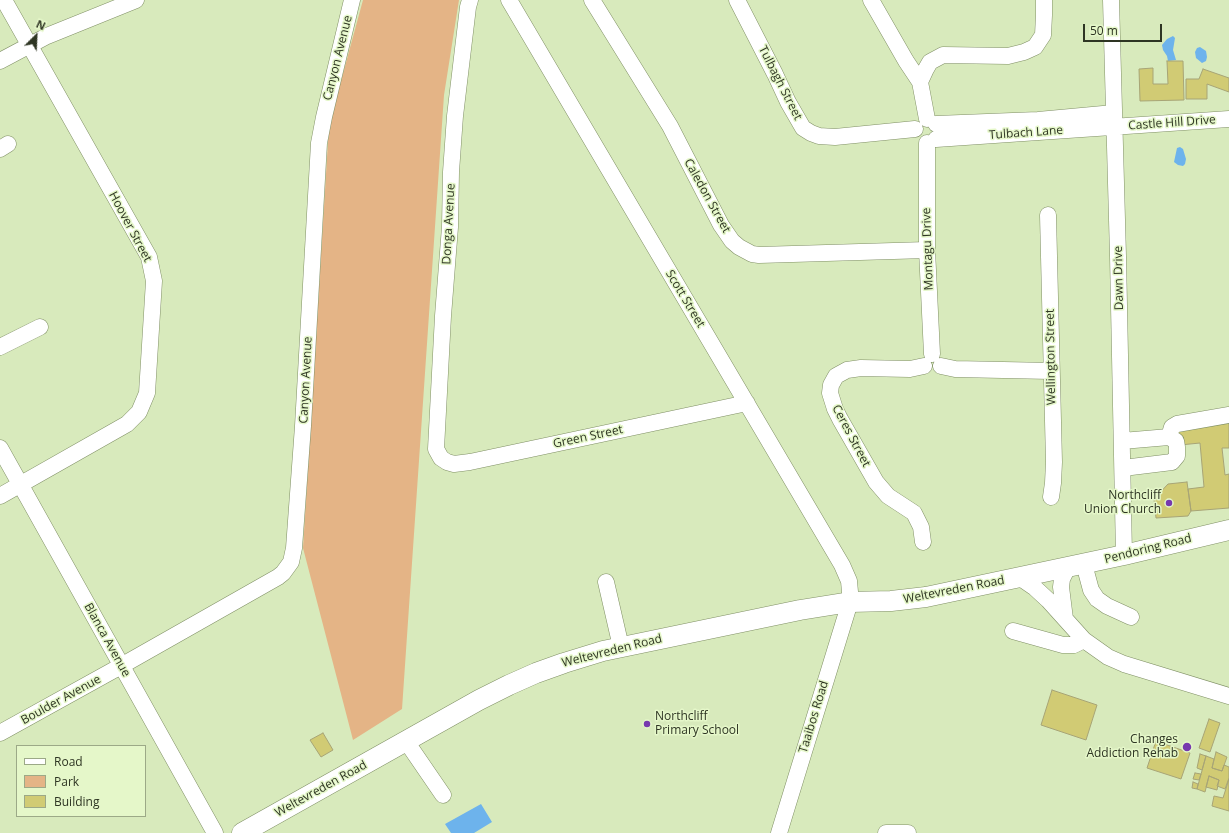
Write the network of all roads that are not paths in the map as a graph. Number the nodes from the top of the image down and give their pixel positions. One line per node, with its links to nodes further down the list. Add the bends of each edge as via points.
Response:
1 (4, 0): 11 (street, Hoover Street)
2 (136, 0): 11 (street)
3 (352, 0): 45 (street, Canyon Avenue, via 320,143 302,434 291,562 278,577)
4 (470, 0): 28 (street, Donga Avenue, via 455,116)
5 (509, 0): 23 (street, Scott Street)
6 (592, 0): 18 (street, Caledon Street, via 670,126 721,225 739,247 759,255)
7 (737, 0): 16 (street, Tulbagh Street, via 803,128 819,136 835,137)
8 (871, 0): 13 (street, Montagu Drive)
9 (1044, 0): 13 (street, via 1042,35 1035,47 1008,56 943,55 930,62)
10 (1111, 0): 15 (street, Dawn Drive)
11 (29, 45): 12 (street); 30 (street, Hoover Street, via 149,257 154,281 146,393 139,412 127,424)
12 (0, 61)
13 (920, 82): 16 (street, Montagu Drive)
14 (1229, 119): 15 (street, Castle Hill Drive)
15 (1115, 120): 16 (street, Tulbach Lane); 26 (street, Dawn Drive)
16 (928, 131): 18 (street, Montagu Drive)
17 (1048, 215): 22 (street, Wellington Street)
18 (927, 250): 21 (street, Montagu Drive)
19 (40, 327): 20 (street)
20 (0, 347)
21 (932, 362): 22 (street, Ceres Street, via 955,369); 34 (street, Ceres Street, via 910,369 847,370 836,376 830,393 840,419 876,482 888,496 914,512)
22 (1051, 371): 32 (street, Wellington Street, via 1054,467)
23 (747, 403): 28 (street, Green Street, via 470,462 447,462); 39 (street, Scott Street, via 842,565 849,581)
24 (1229, 415): 25 (street, via 1177,424 1172,427)
25 (1169, 437): 26 (street); 29 (street, via 1176,441 1177,447 1177,456 1172,462)
26 (1122, 441): 29 (street, Dawn Drive)
27 (0, 448): 30 (street, Blanca Avenue)
28 (436, 449)
29 (1123, 468): 35 (street, Dawn Drive)
30 (21, 484): 31 (street, Hoover Street); 45 (street, Blanca Avenue)
31 (0, 496)
32 (1051, 497)
33 (1229, 530): 35 (main road, Pendoring Road)
34 (923, 542)
35 (1124, 555): 36 (main road, Pendoring Road)
36 (1076, 566): 37 (main road, Weltevreden Road); 40 (street, via 1097,599); 41 (street, via 1062,579)
37 (1019, 577): 39 (main road, Weltevreden Road, via 926,597); 41 (street, Weltevreden Road, via 1035,588)
38 (606, 582): 44 (street)
39 (850, 602): 44 (main road, Weltevreden Road); 52 (street, Taaibos Road)
40 (1131, 617)
41 (1065, 619): 43 (street, Weltevreden Road)
42 (1013, 631): 43 (street, via 1063,645 1074,645)
43 (1084, 640): 46 (street, Weltevreden Road, via 1108,657 1124,664)
44 (621, 647): 48 (main road, Weltevreden Road, via 564,663 516,682)
45 (121, 666): 47 (street, Boulder Avenue); 50 (street, Blanca Avenue)
46 (1229, 696)
47 (0, 734)
48 (406, 741): 49 (street); 51 (main road, Weltevreden Road)
49 (443, 795)
50 (215, 833)
51 (242, 833)
52 (779, 833)
53 (886, 833): 54 (street)
54 (908, 833)

